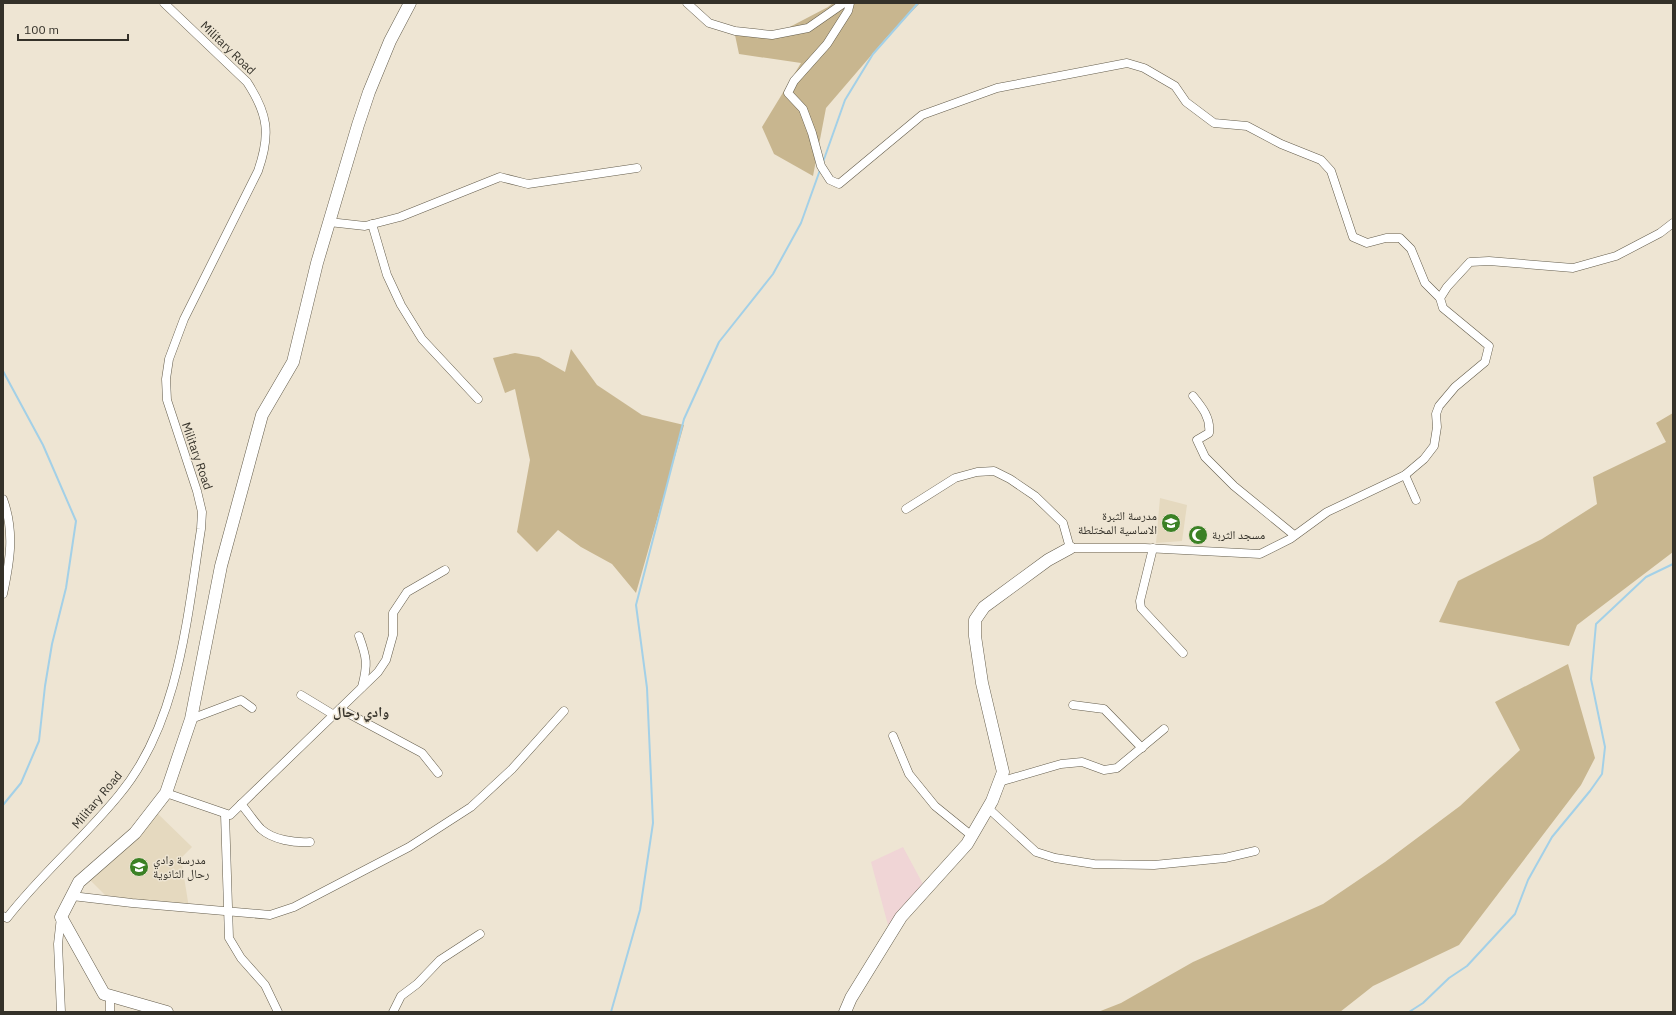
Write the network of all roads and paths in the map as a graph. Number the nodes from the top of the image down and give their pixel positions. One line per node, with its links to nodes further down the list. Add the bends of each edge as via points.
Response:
1 (164, 3): 45 (street, Military Road, via 247,82 262,108 267,139 258,171 184,319 169,359 166,379 167,400 202,512 179,661 162,722 139,767 120,795)
2 (410, 3): 7 (street, via 390,41 369,92)
3 (687, 3): 4 (street, via 709,23 735,31 772,35 808,28)
4 (844, 3)
5 (850, 3): 10 (street, via 848,11 827,44 794,81 788,93 803,109 822,166 830,180 839,184 922,115 997,88 1127,63 1144,68 1175,86 1186,102 1214,123 1247,126 1281,144 1321,160 1331,170 1353,237 1367,243 1386,238 1400,238 1411,249 1426,283)
6 (637, 168): 9 (street, via 528,184 500,177 400,217)
7 (329, 222): 9 (street, via 365,226); 30 (street, via 293,362 262,415 221,566)
8 (1673, 223): 10 (street, via 1660,233 1616,256 1573,268 1489,261 1470,262)
9 (372, 224): 12 (street, via 387,275 400,305 422,339)
10 (1440, 298): 13 (street, via 1443,308 1489,346 1485,362 1455,387 1439,406 1434,446 1424,459)
11 (1193, 396): 17 (street, via 1204,408 1210,425 1208,433 1197,440 1205,457 1234,486)
12 (478, 399)
13 (1405, 475): 15 (street); 17 (street, via 1327,512)
14 (3, 499): 21 (street, via 11,532 9,565)
15 (1416, 500)
16 (906, 509): 18 (street, via 955,478 977,472 994,471 1035,496 1063,523)
17 (1294, 535): 19 (street, via 1260,554)
18 (1070, 548): 19 (street); 35 (street, via 1048,560 984,607 975,620 982,683 1003,772)
19 (1153, 548): 23 (street, via 1140,601 1141,608)
20 (445, 570): 24 (street, via 407,592 393,613 393,635 386,660)
21 (3, 594)
22 (359, 636): 24 (street, via 367,655)
23 (1183, 653)
24 (362, 687): 29 (street)
25 (300, 695): 29 (street)
26 (1073, 705): 33 (street, via 1104,708)
27 (252, 708): 30 (street, via 241,700)
28 (564, 711): 44 (street, via 512,769 471,807 409,847 294,907 270,915)
29 (337, 712): 34 (street, via 422,753); 37 (street)
30 (191, 719): 36 (street)
31 (1164, 729): 33 (street)
32 (893, 736): 40 (street, via 909,774 935,806)
33 (1142, 748): 35 (street, via 1117,768 1104,770 1082,762 1061,764)
34 (438, 773)
35 (999, 782): 38 (street)
36 (166, 793): 39 (street); 43 (street, via 135,833 79,882)
37 (241, 804): 39 (street, via 230,815); 41 (street, via 262,830 283,840)
38 (988, 808): 40 (street); 42 (street, via 1036,852 1055,858 1094,864 1154,865 1225,858)
39 (225, 814): 44 (street)
40 (972, 836): 54 (street, via 968,844 902,917 851,998)
41 (310, 842)
42 (1255, 851)
43 (72, 896): 44 (street); 46 (street)
44 (229, 912): 52 (street, via 229,938 241,958 265,985)
45 (5, 917)
46 (61, 918): 48 (street, via 104,994); 49 (street, via 58,944)
47 (480, 934): 53 (street, via 440,960 401,996)
48 (110, 996): 50 (street); 51 (street)
49 (61, 1012)
50 (110, 1012)
51 (167, 1012)
52 (278, 1012)
53 (393, 1012)
54 (845, 1012)

